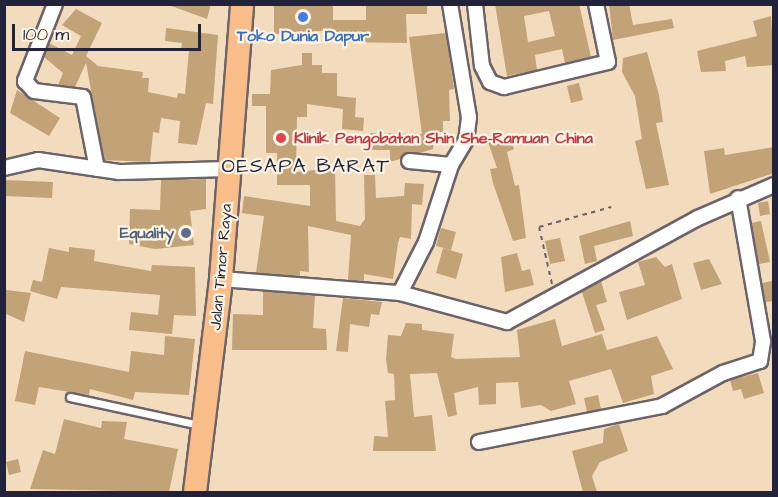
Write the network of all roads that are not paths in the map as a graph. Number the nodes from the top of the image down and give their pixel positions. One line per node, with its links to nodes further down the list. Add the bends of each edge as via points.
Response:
1 (55, 4): 9 (street, via 25,81 34,91 83,97)
2 (242, 4): 10 (highway, Jalan Timor Raya)
3 (450, 4): 7 (street, via 469,117 466,140)
4 (475, 4): 5 (street, via 482,66 490,82 504,87 608,62)
5 (596, 4)
6 (409, 161): 7 (street)
7 (451, 165): 14 (street, via 426,242)
8 (4, 168): 9 (street, via 38,160)
9 (97, 169): 10 (street)
10 (229, 169): 13 (highway, Jalan Timor Raya)
11 (774, 185): 12 (street)
12 (738, 198): 14 (street, via 507,322); 17 (street, via 763,341 760,360 662,406)
13 (221, 279): 14 (street); 16 (highway, Jalan Timor Raya)
14 (400, 293)
15 (70, 397): 16 (lane)
16 (205, 426): 18 (highway, Jalan Timor Raya)
17 (479, 442)
18 (195, 492)

